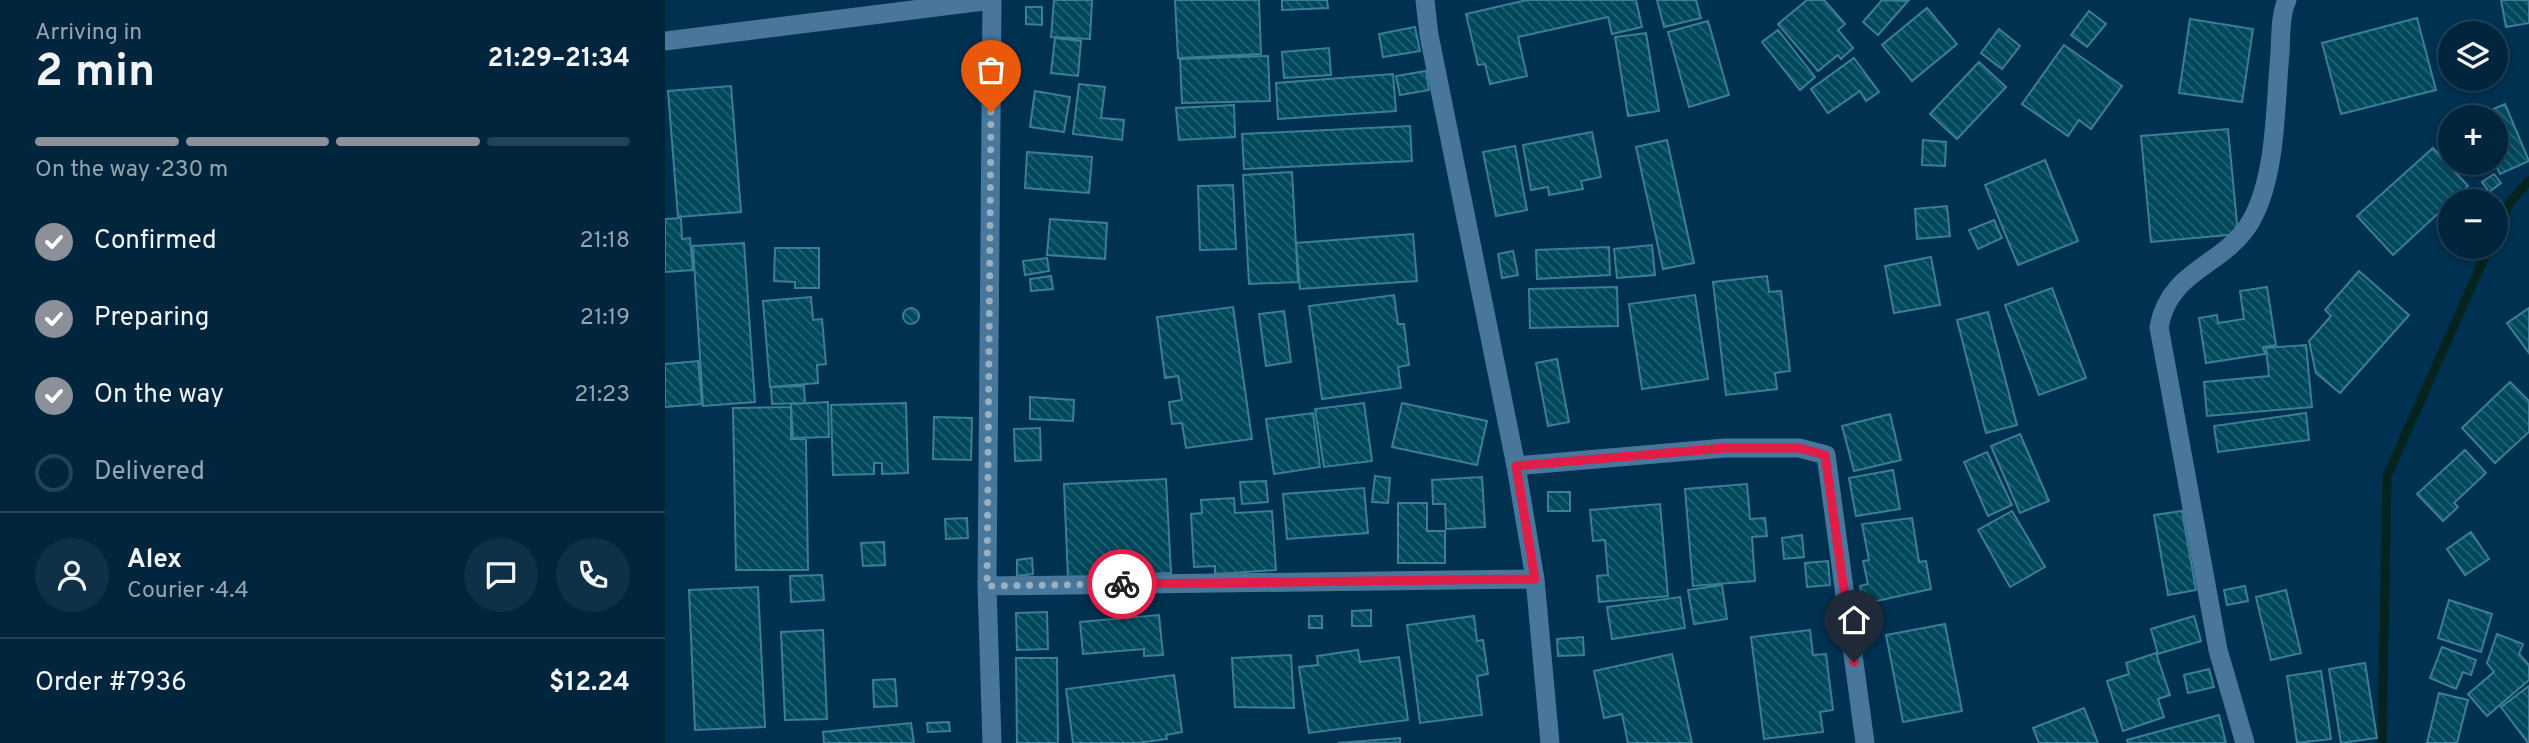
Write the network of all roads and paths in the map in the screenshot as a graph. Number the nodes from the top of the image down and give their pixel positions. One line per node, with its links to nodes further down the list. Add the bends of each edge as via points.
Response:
1 (992, 0): 4 (street); 7 (street)
2 (1425, 0): 5 (street)
3 (2287, 0): 11 (street, via 2269,167 2251,221 2220,255 2183,280 2162,309 2159,327 2218,650)
4 (665, 41)
5 (1516, 466): 6 (street); 10 (street, via 1725,448 1799,448 1825,455)
6 (1535, 579): 7 (street); 9 (street)
7 (987, 586): 8 (street)
8 (992, 743)
9 (1550, 743)
10 (1865, 743)
11 (2245, 743)

